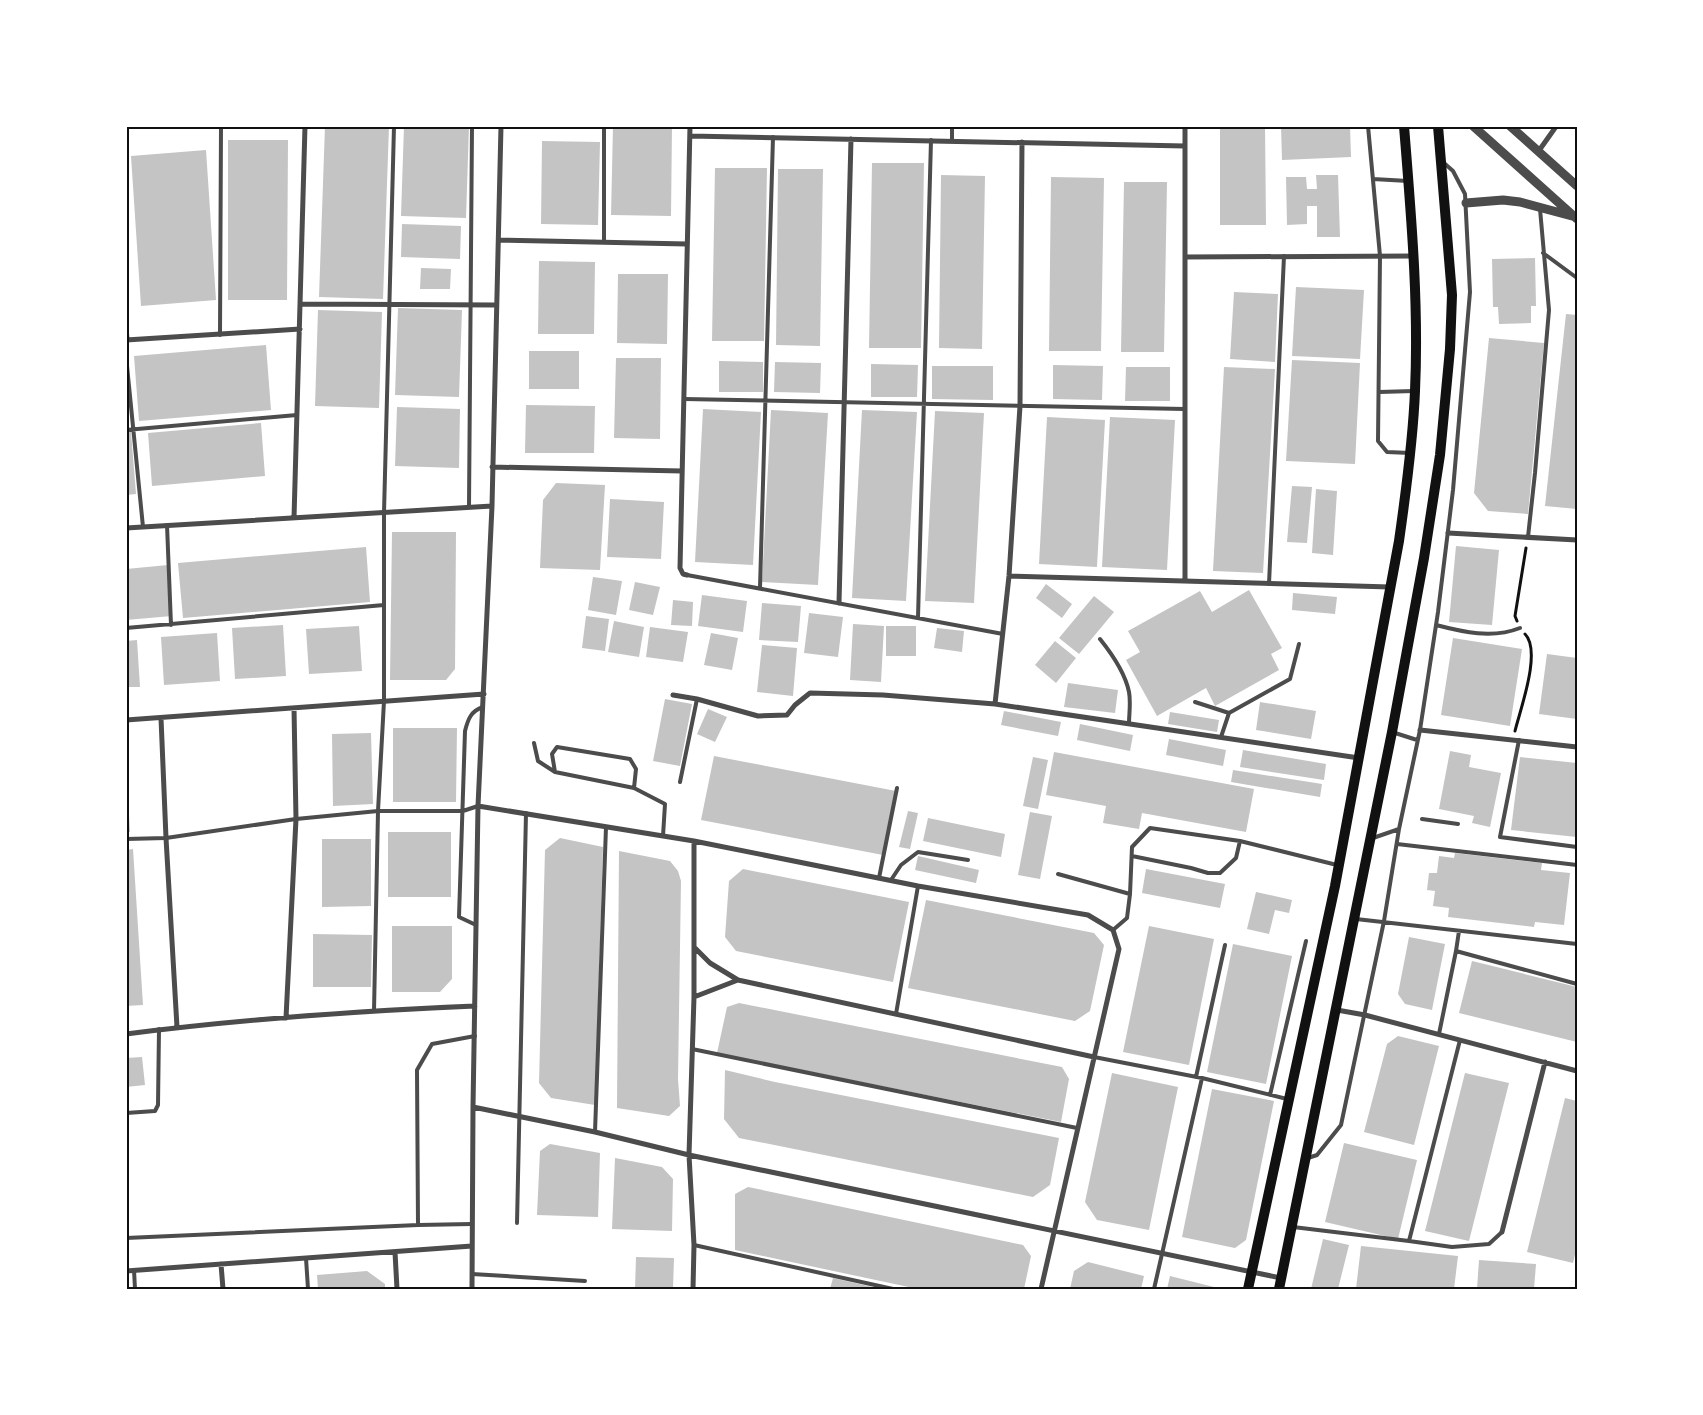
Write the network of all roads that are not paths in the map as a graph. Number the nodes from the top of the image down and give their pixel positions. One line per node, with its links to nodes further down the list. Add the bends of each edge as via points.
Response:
1 (221, 126): 46 (lane)
2 (306, 126): 40 (street)
3 (394, 126): 41 (lane)
4 (472, 126): 42 (lane)
5 (501, 126): 31 (street)
6 (604, 126): 32 (lane)
7 (690, 126): 16 (street)
8 (952, 126): 20 (lane)
9 (1185, 126): 22 (street)
10 (1368, 126): 25 (lane)
11 (1404, 126): 26 (main road)
12 (1438, 126): 24 (main road)
13 (1473, 126): 30 (street)
14 (1510, 126): 23 (street)
15 (1555, 127): 23 (street)
16 (690, 136): 17 (street); 33 (street)
17 (772, 137): 18 (street); 52 (lane)
18 (851, 139): 19 (street); 53 (street)
19 (931, 140): 20 (street); 54 (lane)
20 (952, 141): 21 (street)
21 (1022, 142): 22 (street); 55 (street)
22 (1185, 146): 38 (street)
23 (1538, 152): 27 (street)
24 (1440, 160): 28 (lane, via 1453,171); 102 (main road, via 1452,294 1450,349 1440,455)
25 (1372, 179): 26 (lane); 36 (lane)
26 (1409, 180): 37 (main road)
27 (1577, 186)
28 (1466, 203): 29 (street, via 1503,200); 70 (lane, via 1470,292)
29 (1540, 207): 30 (street); 34 (lane)
30 (1576, 218)
31 (498, 240): 32 (street); 43 (street)
32 (604, 242): 33 (street)
33 (687, 244): 51 (street)
34 (1543, 253): 39 (lane); 71 (lane, via 1549,310)
35 (1284, 256): 36 (street); 38 (street); 76 (lane)
36 (1380, 256): 37 (street); 50 (lane)
37 (1413, 256): 49 (main road)
38 (1185, 257): 56 (street)
39 (1577, 278)
40 (300, 304): 41 (street); 45 (street)
41 (388, 305): 42 (street); 65 (lane)
42 (471, 305): 43 (street); 64 (lane)
43 (495, 305): 61 (street)
44 (126, 327): 47 (street)
45 (300, 329): 46 (street); 57 (street)
46 (220, 335): 47 (street)
47 (127, 340)
48 (126, 356): 59 (lane)
49 (1415, 391): 50 (lane); 60 (main road)
50 (1379, 392): 60 (lane, via 1378,441 1387,452)
51 (684, 399): 52 (lane); 62 (street)
52 (765, 401): 53 (lane); 78 (lane)
53 (844, 403): 54 (lane); 79 (street)
54 (924, 404): 55 (lane); 81 (lane)
55 (1020, 406): 56 (lane); 74 (street)
56 (1185, 409): 75 (street)
57 (297, 415): 59 (lane); 66 (street)
58 (126, 430): 59 (lane)
59 (134, 430): 68 (lane)
60 (1410, 453): 77 (main road)
61 (492, 467): 62 (street); 63 (street)
62 (682, 471): 73 (street, via 680,568)
63 (492, 506): 64 (street); 89 (street)
64 (469, 507): 65 (street)
65 (384, 513): 66 (street); 80 (lane)
66 (294, 518): 67 (street)
67 (168, 525): 68 (street); 82 (lane)
68 (143, 527): 69 (street)
69 (126, 528)
70 (1448, 533): 71 (street); 83 (lane)
71 (1528, 537): 72 (street)
72 (1577, 540)
73 (687, 576): 78 (lane)
74 (1009, 576): 75 (street); 86 (street)
75 (1185, 581): 76 (street)
76 (1269, 584): 77 (street)
77 (1390, 587): 108 (main road)
78 (760, 588): 79 (lane)
79 (839, 604): 81 (lane)
80 (384, 605): 82 (lane); 92 (lane)
81 (918, 618): 86 (lane)
82 (171, 625): 84 (lane)
83 (1436, 625): 85 (lane, via 1466,633 1511,632); 101 (lane)
84 (126, 628)
85 (1520, 628)
86 (1003, 634): 94 (street)
87 (1100, 639): 100 (lane, via 1124,675 1129,693)
88 (1299, 644): 97 (lane, via 1290,679)
89 (484, 694): 92 (street); 95 (street)
90 (673, 695): 91 (street)
91 (697, 698): 94 (street, via 758,716 787,715 810,693); 110 (lane)
92 (384, 701): 96 (street); 114 (lane)
93 (1195, 702): 97 (lane)
94 (995, 704): 100 (street)
95 (484, 707): 113 (street); 115 (lane, via 475,709 468,718 465,731)
96 (294, 708): 98 (street); 117 (street)
97 (1229, 713): 103 (lane)
98 (161, 718): 99 (street); 123 (street)
99 (126, 720)
100 (1129, 724): 103 (street)
101 (1420, 730): 104 (lane); 105 (street)
102 (1392, 732): 104 (lane); 124 (main road)
103 (1221, 737): 108 (street)
104 (1417, 740): 121 (lane)
105 (1519, 740): 107 (street); 129 (lane, via 1500,837)
106 (534, 742): 109 (lane, via 538,762)
107 (1577, 747)
108 (1360, 758): 133 (main road)
109 (555, 772): 111 (lane); 111 (lane, via 552,754 557,747 630,759 636,769)
110 (680, 782)
111 (634, 788): 122 (lane, via 665,804)
112 (897, 788): 135 (lane)
113 (478, 806): 115 (lane); 116 (street); 141 (street)
114 (378, 811): 115 (lane); 117 (lane); 154 (lane)
115 (463, 811): 141 (lane, via 459,917)
116 (526, 814): 120 (street); 174 (lane)
117 (296, 819): 123 (lane); 157 (street)
118 (1422, 819): 119 (lane)
119 (1458, 824)
120 (606, 827): 122 (street); 176 (lane)
121 (1399, 829): 124 (lane); 128 (lane)
122 (663, 836): 126 (street)
123 (166, 838): 125 (lane); 158 (street)
124 (1370, 839): 139 (main road)
125 (126, 840)
126 (694, 841): 135 (street); 147 (street)
127 (1240, 841): 130 (lane, via 1150,828 1132,847); 130 (lane, via 1236,858 1220,873); 133 (lane)
128 (1397, 844): 132 (lane); 140 (lane)
129 (1577, 847)
130 (1132, 856): 138 (lane)
131 (968, 860): 136 (lane, via 918,852 901,865)
132 (1577, 865)
133 (1339, 866): 171 (main road)
134 (1058, 874): 138 (lane)
135 (879, 878): 136 (street)
136 (891, 880): 137 (street)
137 (918, 886): 142 (street, via 1088,915); 155 (lane)
138 (1130, 894): 142 (lane, via 1126,918)
139 (1354, 918): 140 (lane); 153 (main road)
140 (1384, 921): 143 (lane); 156 (lane)
141 (476, 924): 152 (street)
142 (1112, 930): 165 (street, via 1119,949)
143 (1459, 931): 145 (lane); 148 (lane)
144 (1306, 941): 170 (lane)
145 (1577, 944)
146 (1225, 945): 168 (lane)
147 (695, 948): 149 (street, via 710,963); 151 (street)
148 (1456, 952): 150 (lane); 161 (lane)
149 (738, 980): 151 (street); 155 (street)
150 (1577, 984)
151 (694, 997): 164 (street)
152 (475, 1006): 154 (street); 162 (street)
153 (1336, 1010): 156 (street); 178 (main road)
154 (374, 1011): 157 (street)
155 (896, 1014): 165 (street)
156 (1365, 1015): 161 (street); 178 (lane, via 1341,1124 1318,1155)
157 (286, 1018): 158 (street)
158 (177, 1027): 159 (street)
159 (159, 1029): 160 (street); 173 (lane, via 158,1105 155,1111)
160 (126, 1034)
161 (1439, 1034): 163 (street)
162 (475, 1036): 172 (street); 181 (lane, via 432,1044 417,1070)
163 (1460, 1040): 166 (street); 186 (lane)
164 (692, 1049): 175 (lane); 177 (street)
165 (1094, 1056): 168 (lane); 175 (street)
166 (1545, 1062): 167 (street); 184 (street)
167 (1577, 1071)
168 (1196, 1077): 169 (lane)
169 (1202, 1078): 170 (lane); 190 (lane)
170 (1270, 1094): 171 (lane)
171 (1289, 1099): 195 (main road)
172 (473, 1107): 174 (street); 180 (street)
173 (126, 1113)
174 (519, 1117): 176 (street); 179 (lane)
175 (1077, 1128): 183 (street)
176 (595, 1132): 177 (street)
177 (689, 1155): 183 (street); 187 (street)
178 (1305, 1159): 182 (main road)
179 (517, 1223)
180 (472, 1224): 181 (lane); 188 (street)
181 (418, 1225): 185 (lane)
182 (1292, 1227): 186 (lane); 198 (main road)
183 (1054, 1232): 190 (street); 206 (street)
184 (1502, 1232): 186 (lane, via 1489,1244 1452,1247)
185 (126, 1238)
186 (1410, 1241)
187 (694, 1245): 204 (street); 205 (lane)
188 (472, 1246): 189 (street); 196 (street)
189 (395, 1252): 191 (street); 202 (street)
190 (1163, 1254): 195 (street); 207 (lane)
191 (306, 1258): 192 (street); 201 (lane)
192 (221, 1264): 193 (street); 200 (street)
193 (134, 1270): 194 (street); 199 (lane)
194 (126, 1271)
195 (1251, 1273): 198 (street); 208 (main road)
196 (472, 1274): 197 (lane); 203 (street)
197 (585, 1281)
198 (1280, 1284)
199 (135, 1289)
200 (223, 1289)
201 (308, 1289)
202 (397, 1289)
203 (472, 1289)
204 (692, 1289)
205 (893, 1289)
206 (1041, 1289)
207 (1154, 1289)
208 (1248, 1289)

